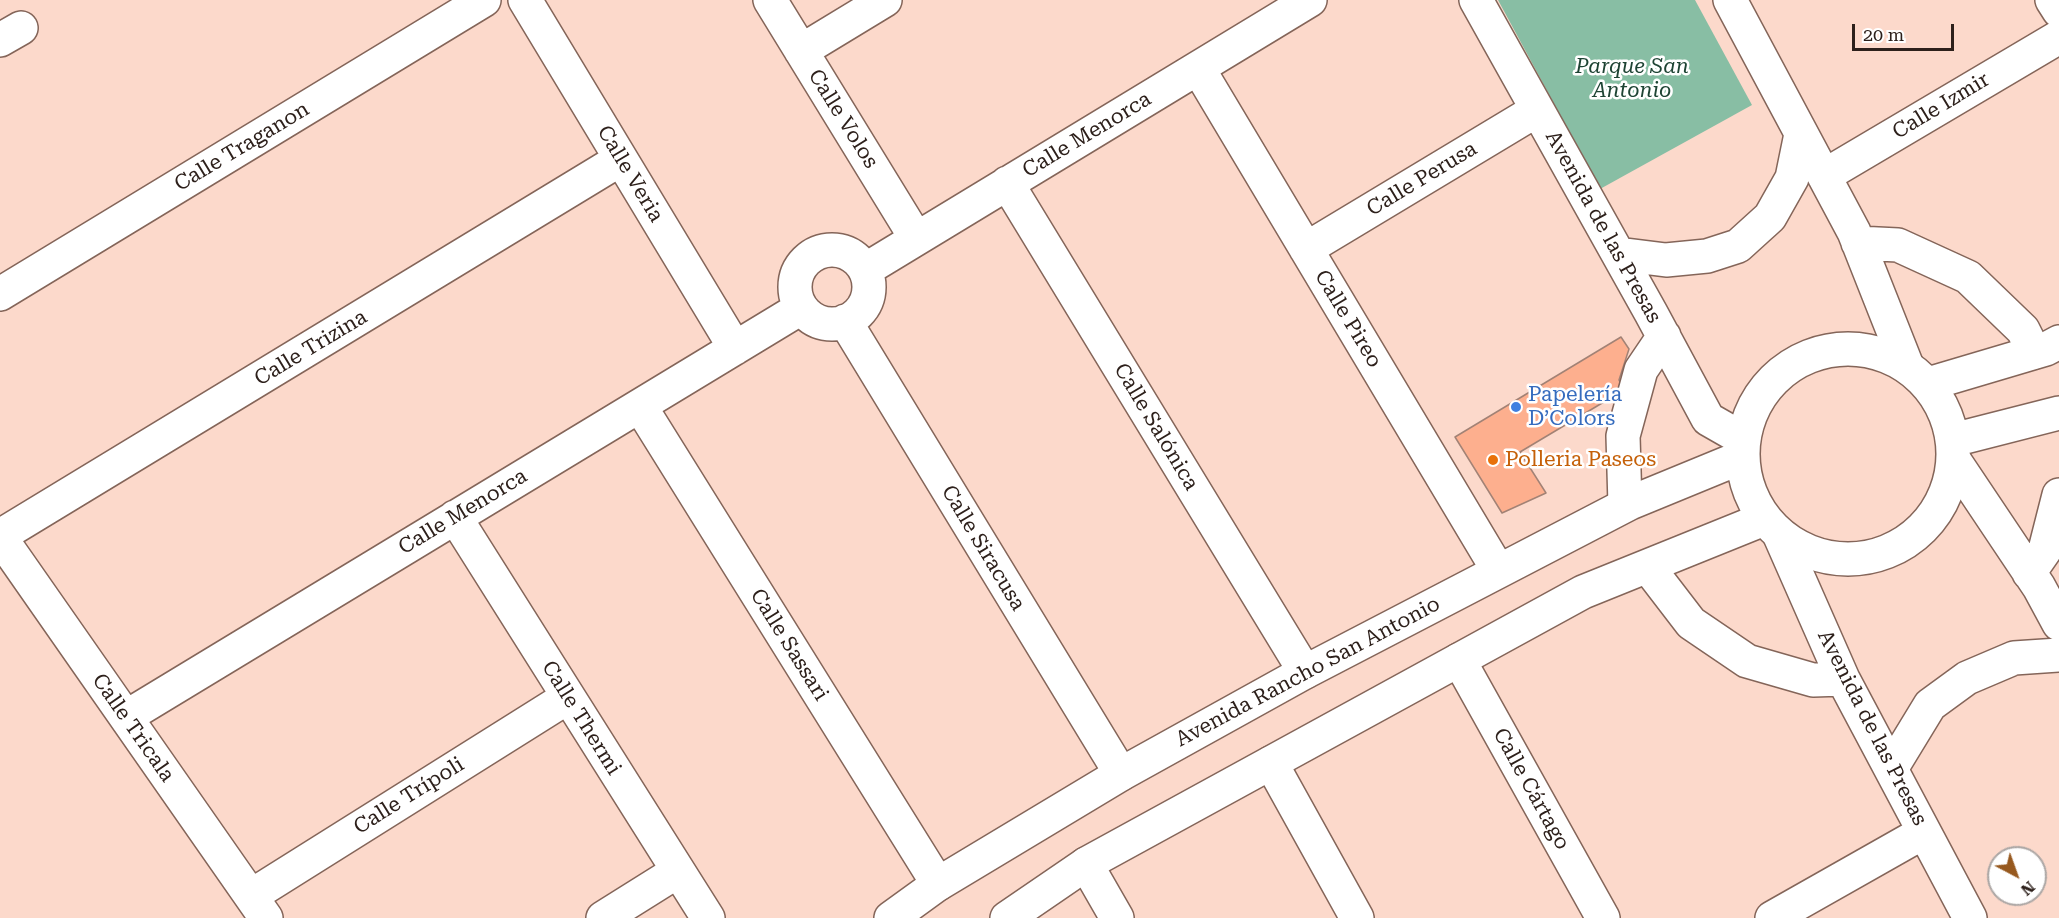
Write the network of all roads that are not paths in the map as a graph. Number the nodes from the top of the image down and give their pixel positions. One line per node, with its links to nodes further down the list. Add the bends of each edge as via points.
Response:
1 (484, 0): 23 (street, Calle Traganon)
2 (525, 0): 15 (street, Calle Veria)
3 (770, 0): 11 (street, Calle Volos)
4 (885, 0): 11 (street)
5 (1310, 0): 12 (street, Calle Menorca)
6 (1476, 0): 13 (street, Avenida de las Presas)
7 (1730, 0): 14 (street)
8 (2052, 0): 9 (street)
9 (2059, 11)
10 (2059, 36): 16 (street, Calle Izmir)
11 (801, 51): 18 (street, Calle Volos)
12 (1198, 68): 17 (street, Calle Menorca); 20 (street, Calle Pireo)
13 (1537, 110): 20 (street, Calle Perusa); 21 (street, Avenida de las Presas)
14 (1801, 134): 16 (street); 21 (street, via 1792,178 1770,217 1738,246 1707,256 1666,260)
15 (621, 159): 28 (street, Calle Veria); 38 (street, Calle Trizina)
16 (1824, 176): 19 (street)
17 (1007, 183): 18 (street, Calle Menorca); 45 (street, Calle Salónica)
18 (916, 238): 22 (street, Calle Menorca)
19 (1858, 243): 27 (street, via 1898,245 1968,277); 29 (street)
20 (1306, 249): 40 (street, Calle Pireo)
21 (1618, 254): 26 (street, Avenida de las Presas)
22 (865, 270): 24 (street, via 857,260 836,250 812,255 800,268 795,285); 25 (street, via 868,294 864,305)
23 (0, 294)
24 (801, 308): 25 (street, via 821,323); 28 (street, Calle Menorca)
25 (845, 321): 51 (street, Calle Siracusa)
26 (1664, 336): 32 (street, Avenida de las Presas, via 1708,419); 35 (street, via 1641,370 1623,436)
27 (2046, 347): 29 (street)
28 (735, 348): 30 (street, Calle Menorca)
29 (1917, 375): 32 (street, via 1865,350 1842,349 1799,361 1778,375 1761,394 1750,416); 33 (street, via 1945,410)
30 (640, 406): 36 (street, Calle Menorca); 55 (street, Calle Sassari)
31 (2059, 417): 33 (street)
32 (1743, 448): 35 (street, Avenida Rancho San Antonio); 37 (street, via 1745,480 1752,500)
33 (1954, 450): 37 (street, via 1949,485 1939,509 1898,548 1872,558 1839,560 1808,553); 41 (street)
34 (2059, 495): 41 (street, via 2045,550)
35 (1625, 505): 40 (street, Avenida Rancho San Antonio)
36 (455, 518): 47 (street, Calle Thermi); 48 (street, Calle Menorca)
37 (1772, 527): 39 (street); 46 (street, Avenida de las Presas)
38 (0, 537): 48 (street, Calle Tricala)
39 (1648, 567): 44 (street, via 1583,592); 46 (street, via 1691,622 1747,661 1813,680)
40 (1498, 570): 45 (street, Avenida Rancho San Antonio)
41 (2030, 573): 42 (street)
42 (2059, 624)
43 (2059, 655): 50 (street, via 2014,658 1967,678 1930,705)
44 (1459, 660): 49 (street); 63 (street, Calle Cártago)
45 (1305, 672): 51 (street, Avenida Rancho San Antonio)
46 (1843, 679): 50 (street, Avenida de las Presas)
47 (568, 697): 54 (street, Calle Thermi); 56 (street, Calle Trípoli)
48 (126, 717): 56 (street, Calle Tricala)
49 (1270, 763): 53 (street); 62 (street)
50 (1891, 769): 52 (street, Avenida de las Presas)
51 (1121, 774): 55 (street, Avenida Rancho San Antonio)
52 (1924, 832): 64 (street); 65 (street, Avenida de las Presas)
53 (1086, 864): 60 (street); 61 (street)
54 (678, 871): 57 (street); 58 (street, Calle Thermi)
55 (938, 884): 59 (street, Avenida Rancho San Antonio)
56 (258, 907)
57 (603, 918)
58 (708, 918)
59 (891, 918)
60 (1007, 918)
61 (1117, 918)
62 (1357, 918)
63 (1604, 918)
64 (1772, 918)
65 (1970, 918)

